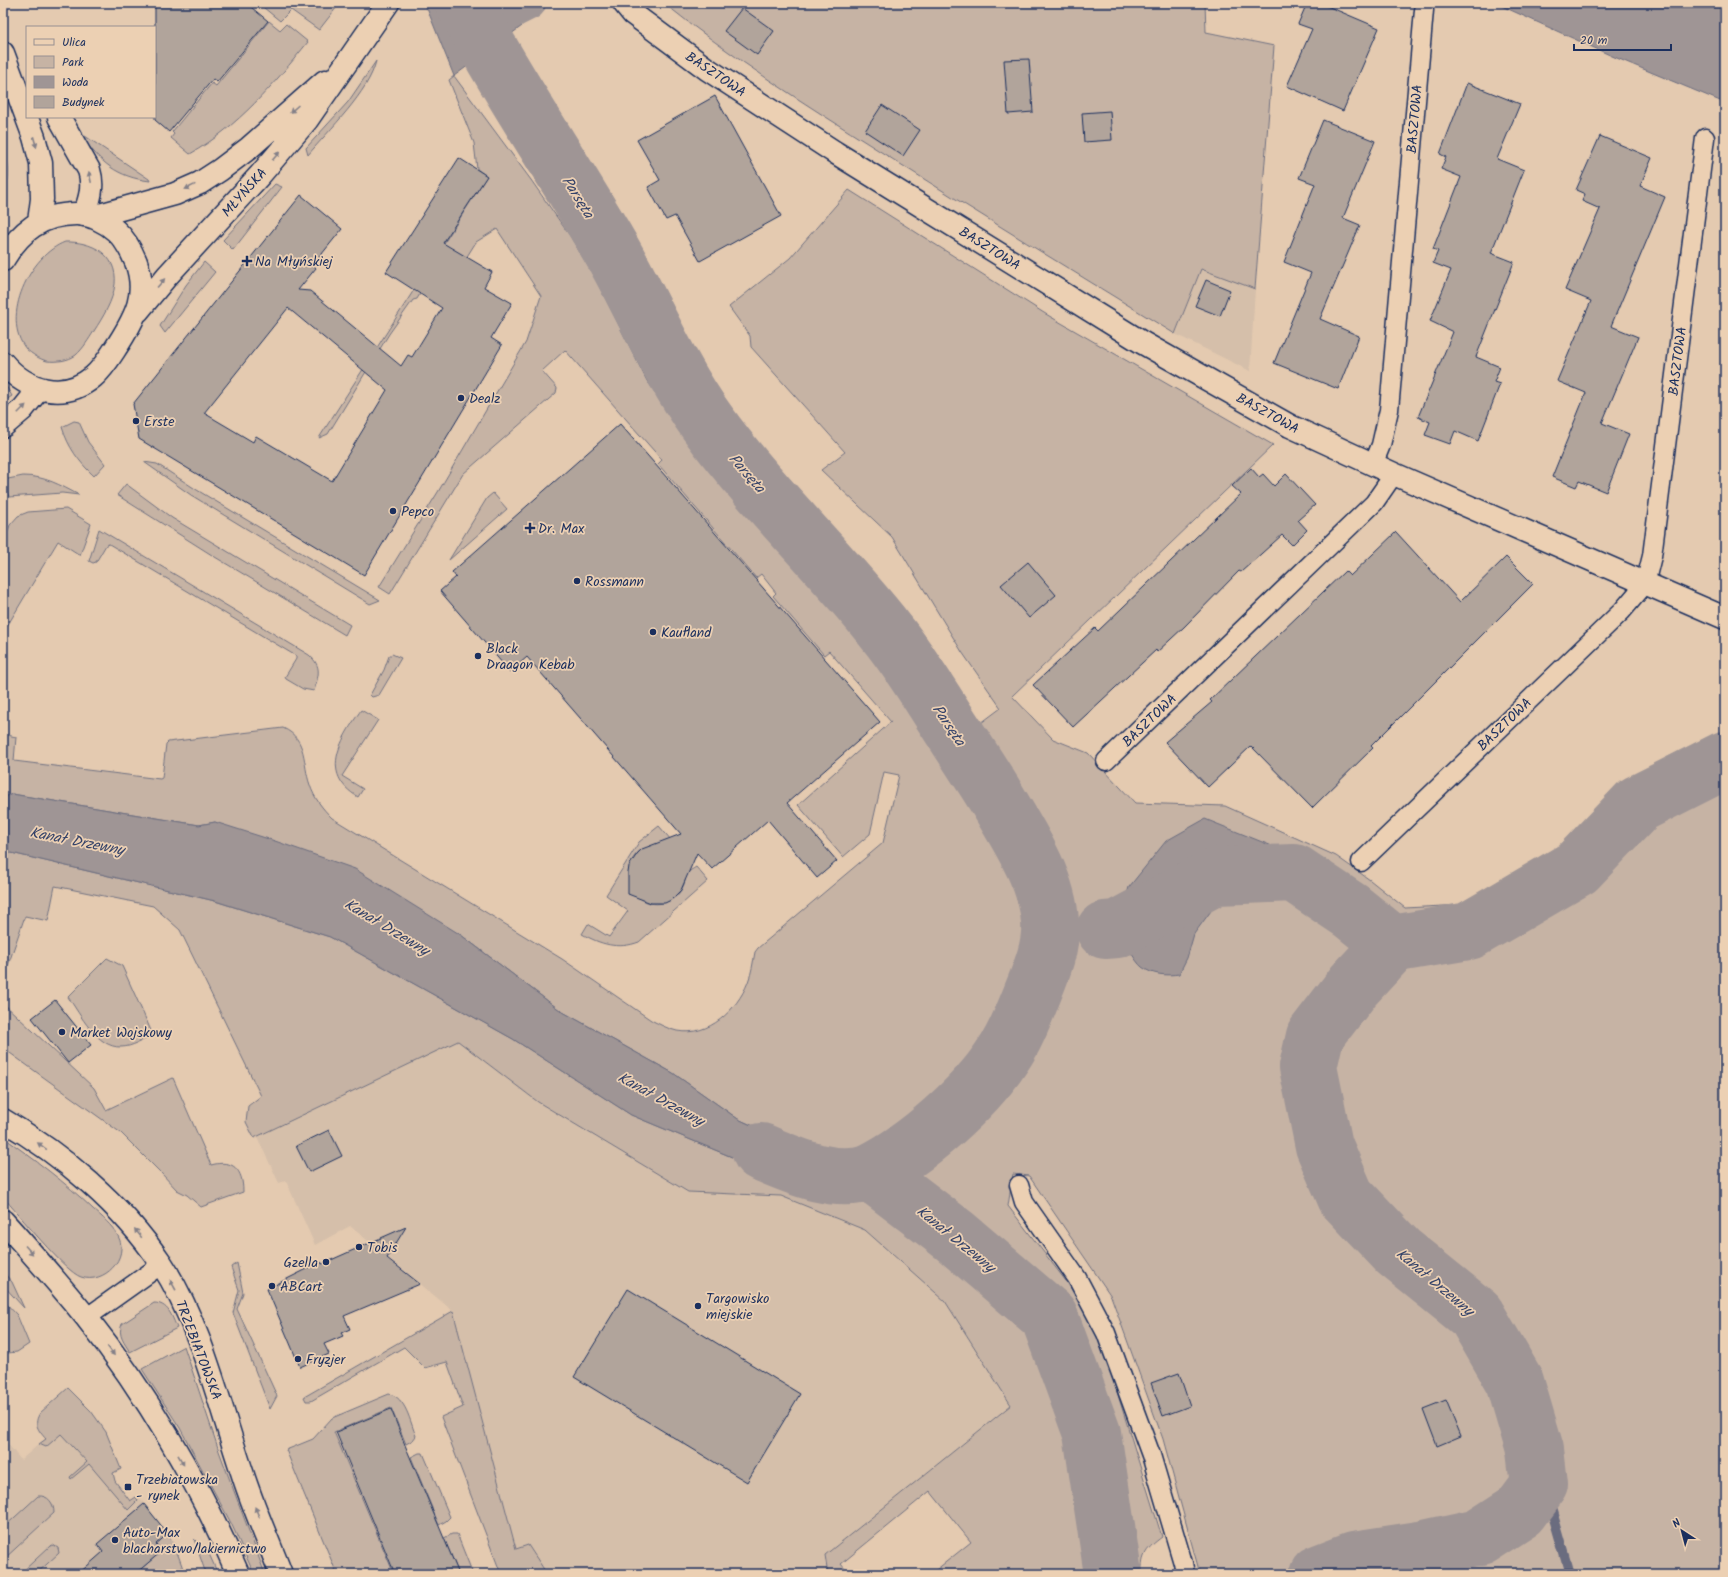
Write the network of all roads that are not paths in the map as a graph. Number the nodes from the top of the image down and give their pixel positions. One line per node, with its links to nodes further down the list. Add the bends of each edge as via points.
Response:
1 (388, 3): 6 (street, MŁYŃSKA)
2 (624, 3): 19 (street, BASZTOWA, via 633,14 707,69 854,164 1143,343 1290,426)
3 (1424, 10): 19 (lane, BASZTOWA, via 1389,410 1381,445)
4 (3, 43): 7 (street)
5 (3, 53): 8 (street, one-way to 8)
6 (344, 65): 12 (street, MŁYŃSKA, one-way to 12, via 255,143 220,170 175,194); 15 (street, MŁYŃSKA, one-way to 6, via 307,120)
7 (26, 70)
8 (26, 115)
9 (27, 118): 13 (street, one-way to 13, via 41,163 42,199)
10 (60, 118): 12 (street, one-way to 10, via 91,177)
11 (1704, 138): 21 (lane, BASZTOWA, via 1652,556)
12 (88, 216): 13 (street, via 58,215); 15 (street, via 104,222 122,236 133,255 142,289)
13 (39, 222): 14 (street, via 18,238)
14 (3, 260)
15 (136, 313): 17 (street, via 111,356 93,378 70,390 59,392)
16 (3, 363): 17 (street, via 18,377)
17 (39, 389): 18 (street, one-way to 17, via 23,409)
18 (3, 426)
19 (1373, 465): 20 (street, BASZTOWA)
20 (1394, 474): 21 (street, BASZTOWA); 23 (lane, BASZTOWA, via 1374,503)
21 (1645, 584): 22 (street, BASZTOWA); 24 (lane, BASZTOWA, via 1616,616)
22 (1725, 618)
23 (1106, 761)
24 (1361, 862)
25 (3, 1112): 26 (street, TRZEBIATOWSKA)
26 (10, 1124): 29 (street, TRZEBIATOWSKA, one-way to 26, via 128,1220 100,1193 64,1162)
27 (1019, 1185): 33 (lane, via 1024,1202 1077,1278 1106,1332 1151,1455)
28 (3, 1221): 30 (street, one-way to 30)
29 (162, 1264): 30 (lane); 32 (street, TRZEBIATOWSKA, one-way to 29, via 242,1473 192,1322)
30 (86, 1318): 31 (street, one-way to 31, via 118,1361 167,1436)
31 (238, 1574)
32 (281, 1574)
33 (1185, 1574)

